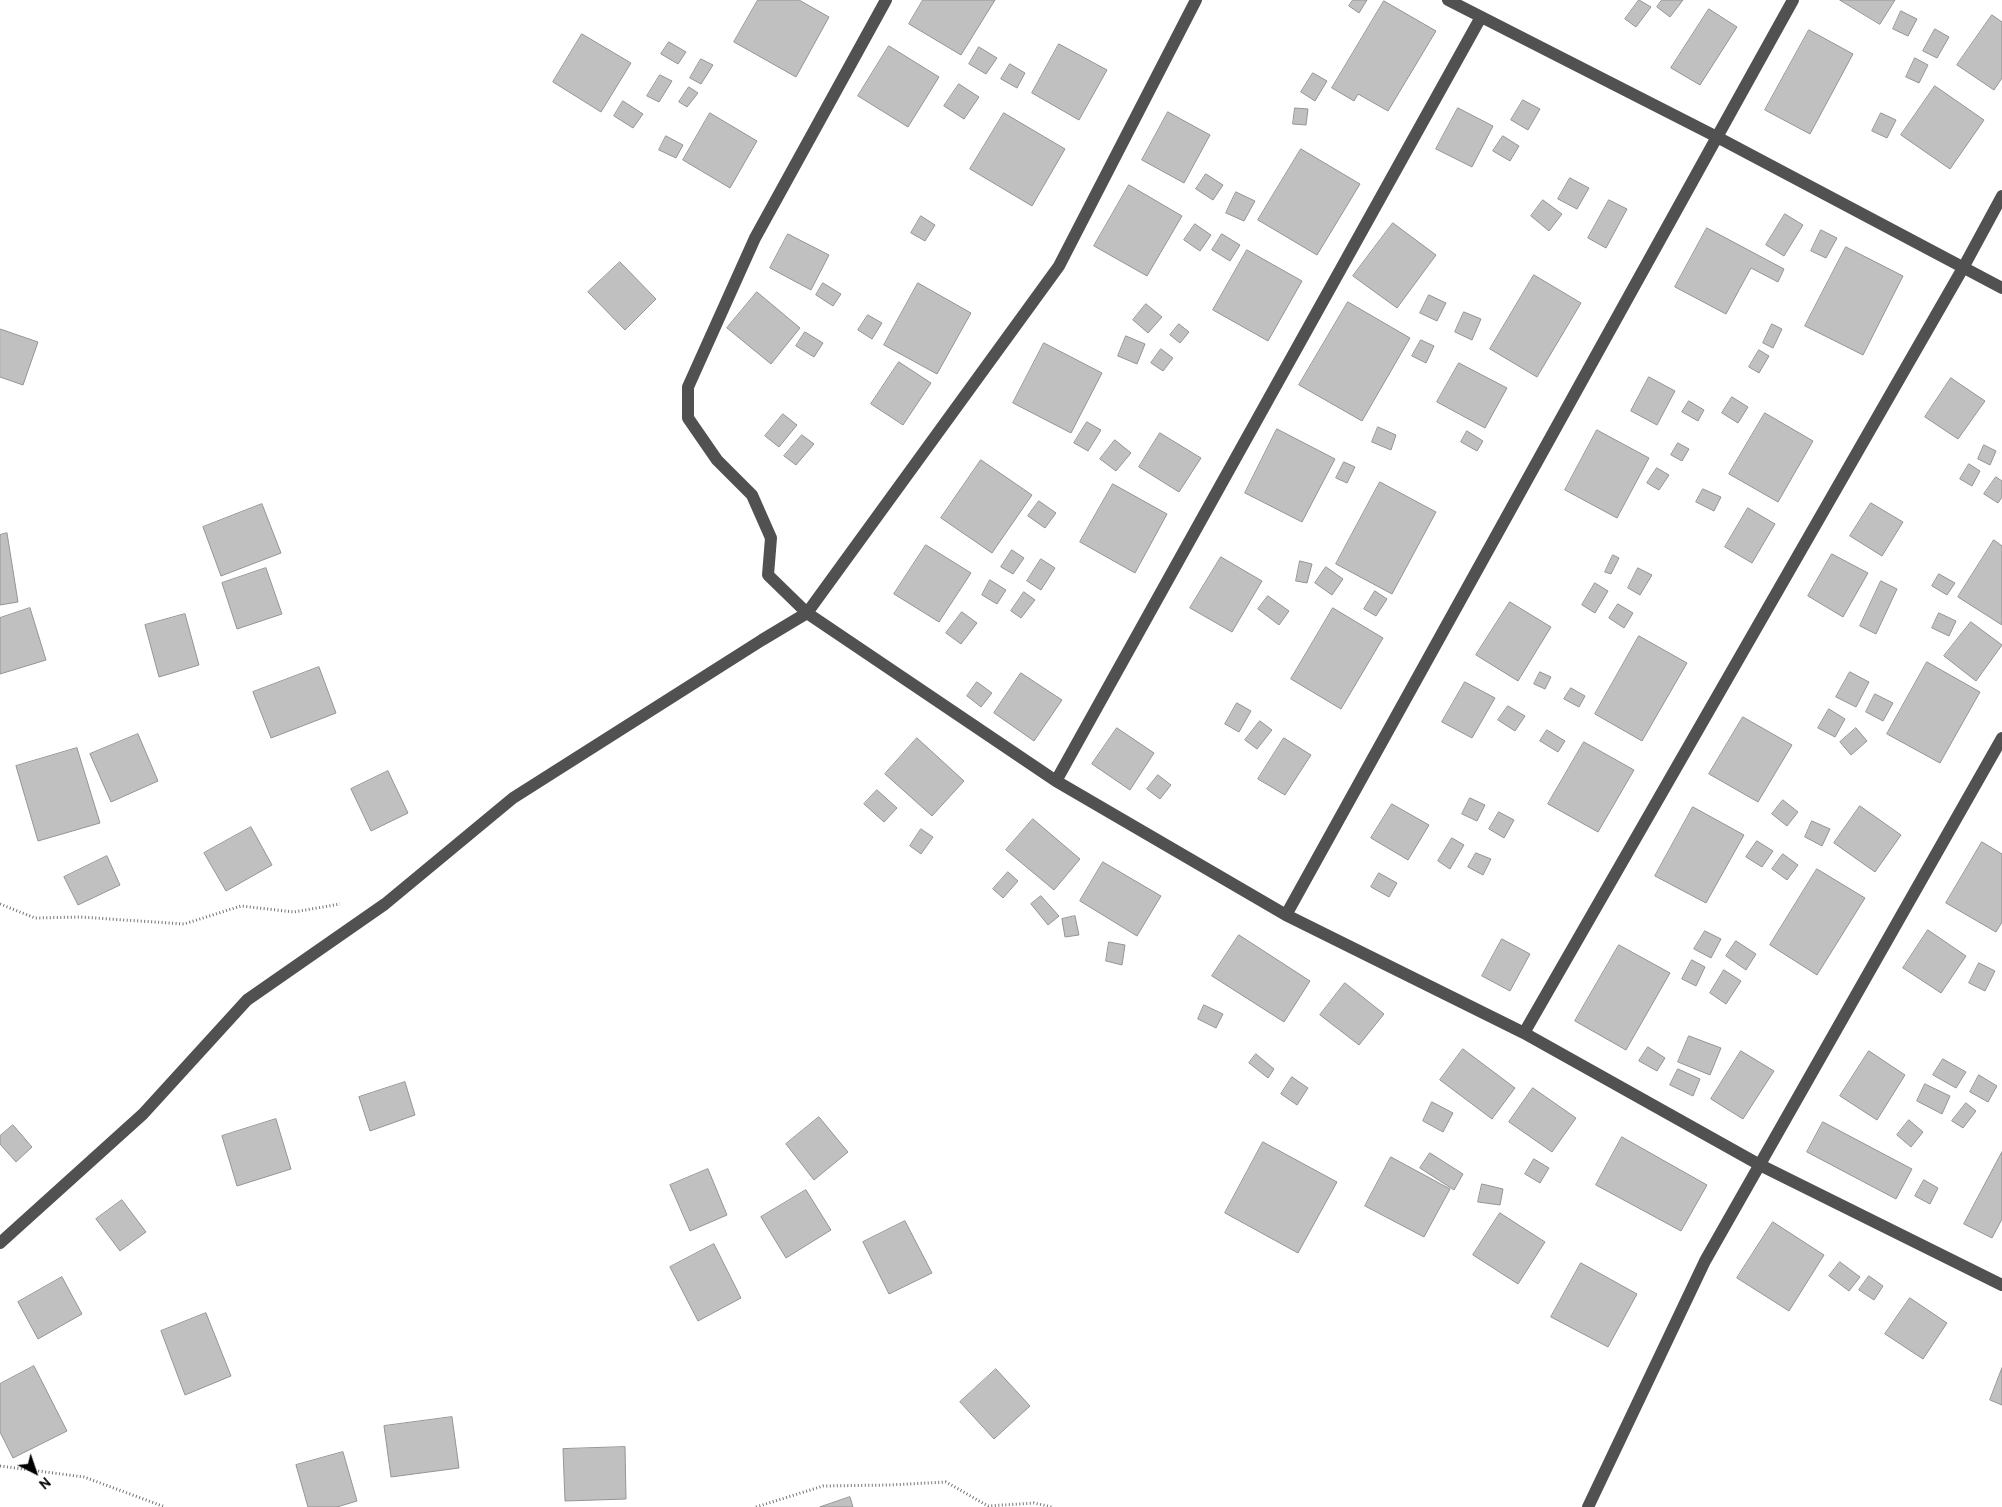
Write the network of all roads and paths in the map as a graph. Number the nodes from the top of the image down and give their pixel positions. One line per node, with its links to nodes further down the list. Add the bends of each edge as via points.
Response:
1 (886, 0): 10 (street, via 755,238 688,387 688,418 717,460 752,495 771,538 768,575)
2 (1196, 0): 10 (street, via 1059,266)
3 (1448, 0): 5 (street)
4 (1793, 0): 6 (street)
5 (1481, 17): 6 (street); 12 (street)
6 (1717, 137): 8 (street); 15 (street)
7 (2002, 196): 8 (street)
8 (1963, 268): 9 (street); 16 (street)
9 (2002, 288)
10 (807, 613): 12 (street); 18 (street, via 513,798 385,904 247,1000 143,1114)
11 (2002, 738): 17 (street)
12 (1056, 781): 15 (street)
13 (0, 904): 14 (path, via 35,918 80,917 184,924 241,906 294,912)
14 (343, 904)
15 (1286, 915): 16 (street)
16 (1524, 1033): 17 (street)
17 (1760, 1166): 19 (street); 24 (street, via 1705,1261)
18 (0, 1243)
19 (2002, 1285)
20 (0, 1466): 21 (path, via 84,1476)
21 (165, 1507)
22 (756, 1507): 23 (path, via 823,1486 946,1482 988,1506 1034,1503)
23 (1052, 1507)
24 (1588, 1507)

